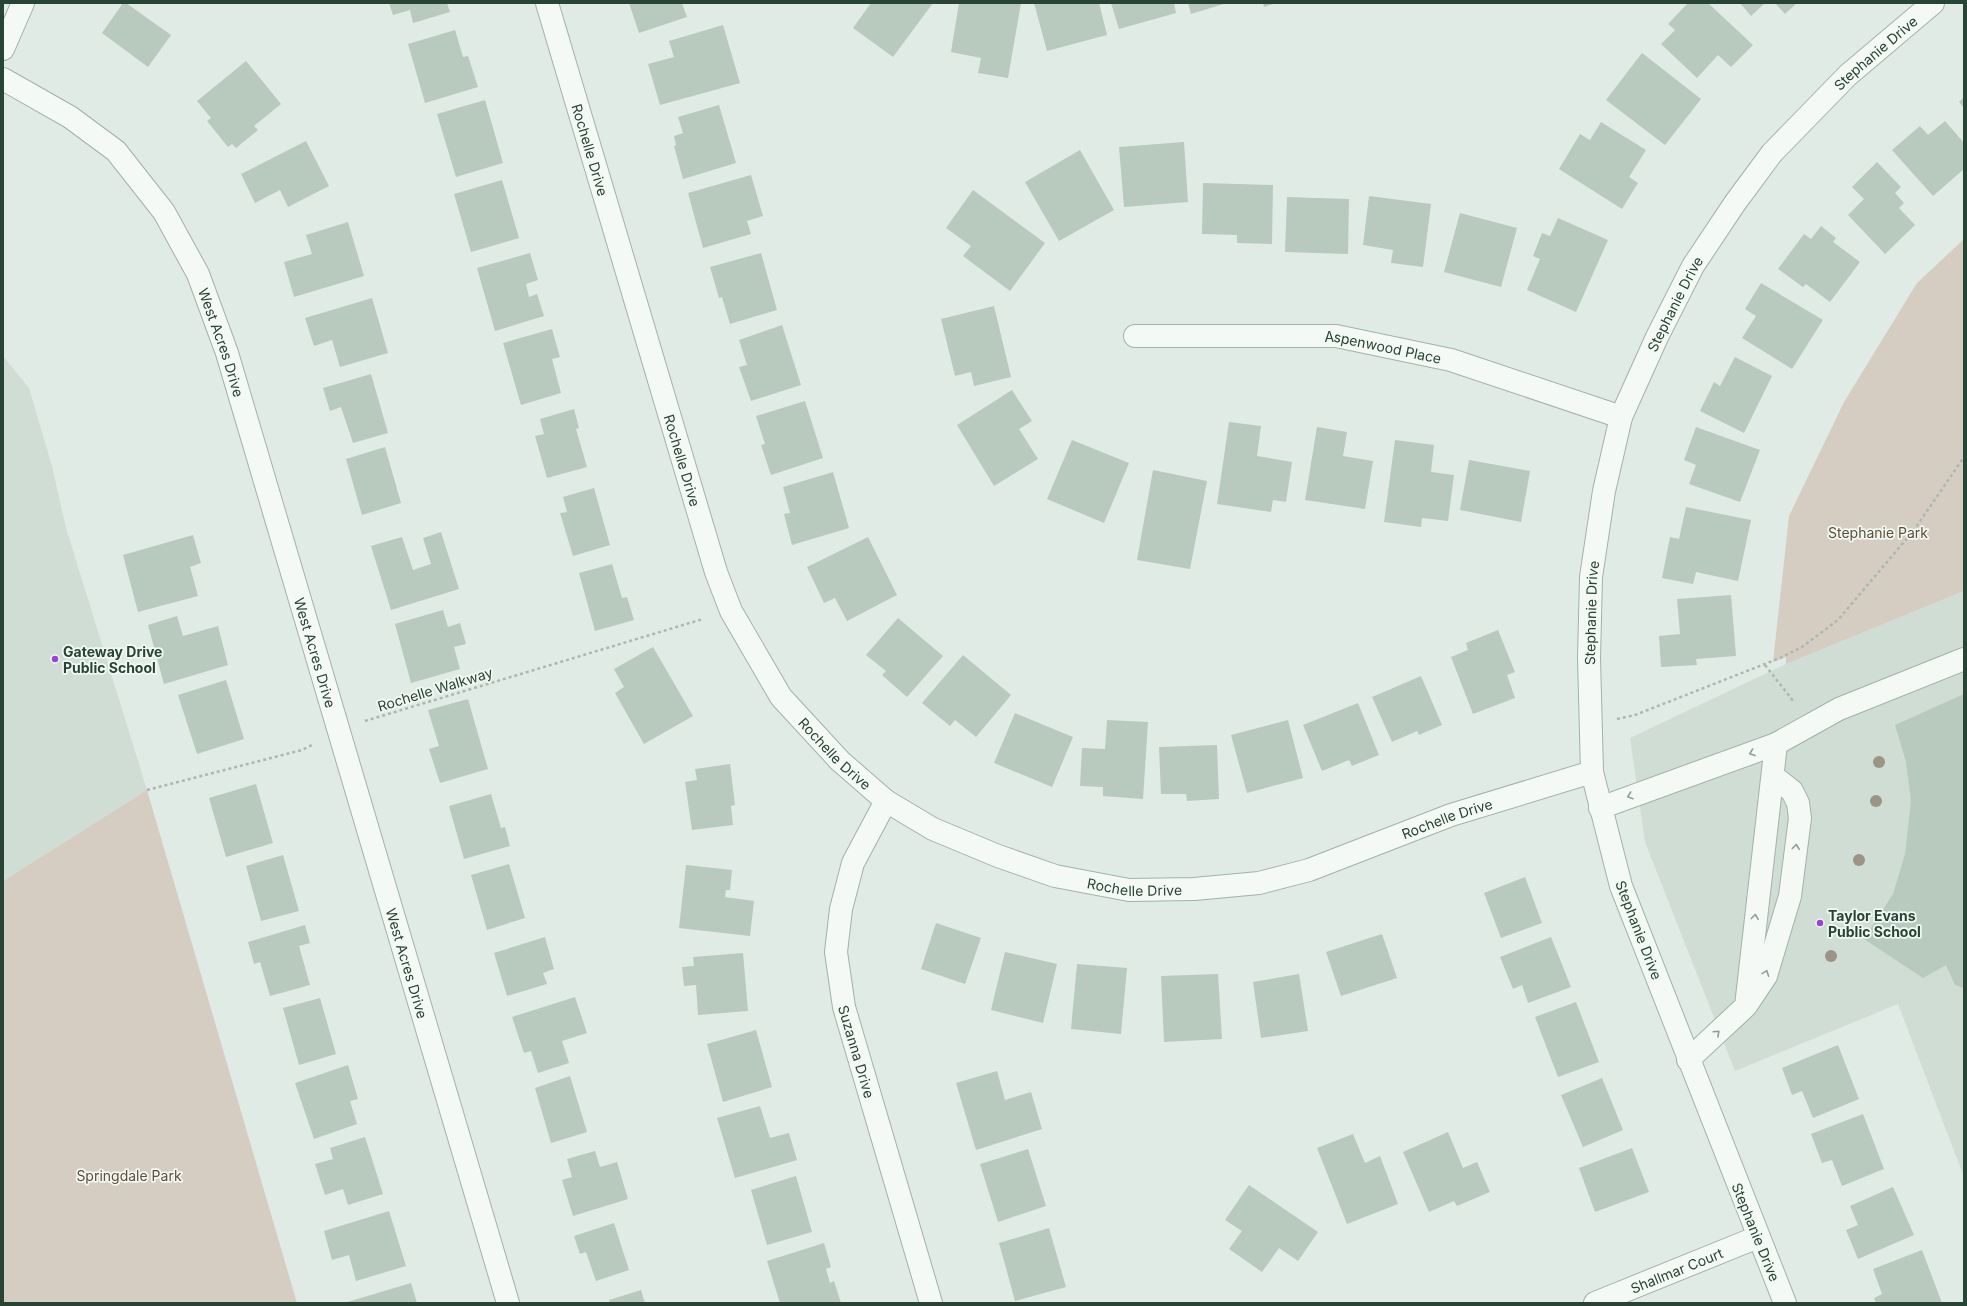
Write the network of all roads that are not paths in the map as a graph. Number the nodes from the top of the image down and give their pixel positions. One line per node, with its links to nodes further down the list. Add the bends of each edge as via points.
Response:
1 (23, 3): 4 (street)
2 (547, 3): 12 (street, Rochelle Drive, via 716,572 731,611 781,697 840,761)
3 (1933, 3): 7 (street, Stephanie Drive, via 1848,75 1767,159 1693,266)
4 (3, 48)
5 (3, 79): 17 (street, West Acres Drive, via 70,116 116,152 164,212 198,274 227,353)
6 (1135, 336): 7 (street, Aspenwood Place, via 1336,336 1451,360)
7 (1621, 417): 10 (street, Stephanie Drive, via 1604,491 1591,577 1589,658)
8 (1964, 658): 9 (street, via 1839,709)
9 (1776, 744): 11 (street); 13 (street, one-way to 13)
10 (1592, 772): 12 (street, Rochelle Drive, via 1450,815 1309,870 1259,883 1194,890 1129,890 1055,876 934,829); 13 (street, Stephanie Drive)
11 (1773, 776): 14 (street, one-way to 11); 14 (street, one-way to 11, via 1766,976 1790,896 1799,826 1798,803 1792,792)
12 (886, 801): 18 (street, Suzanna Drive, via 853,863 841,909 836,952 844,1007)
13 (1600, 808): 15 (street, Stephanie Drive, via 1621,886)
14 (1746, 1006): 15 (street, one-way to 14)
15 (1688, 1060): 16 (street, Stephanie Drive)
16 (1758, 1237): 19 (street, Shallmar Court); 20 (street, Stephanie Drive)
17 (508, 1303)
18 (931, 1303)
19 (1595, 1303)
20 (1785, 1303)

